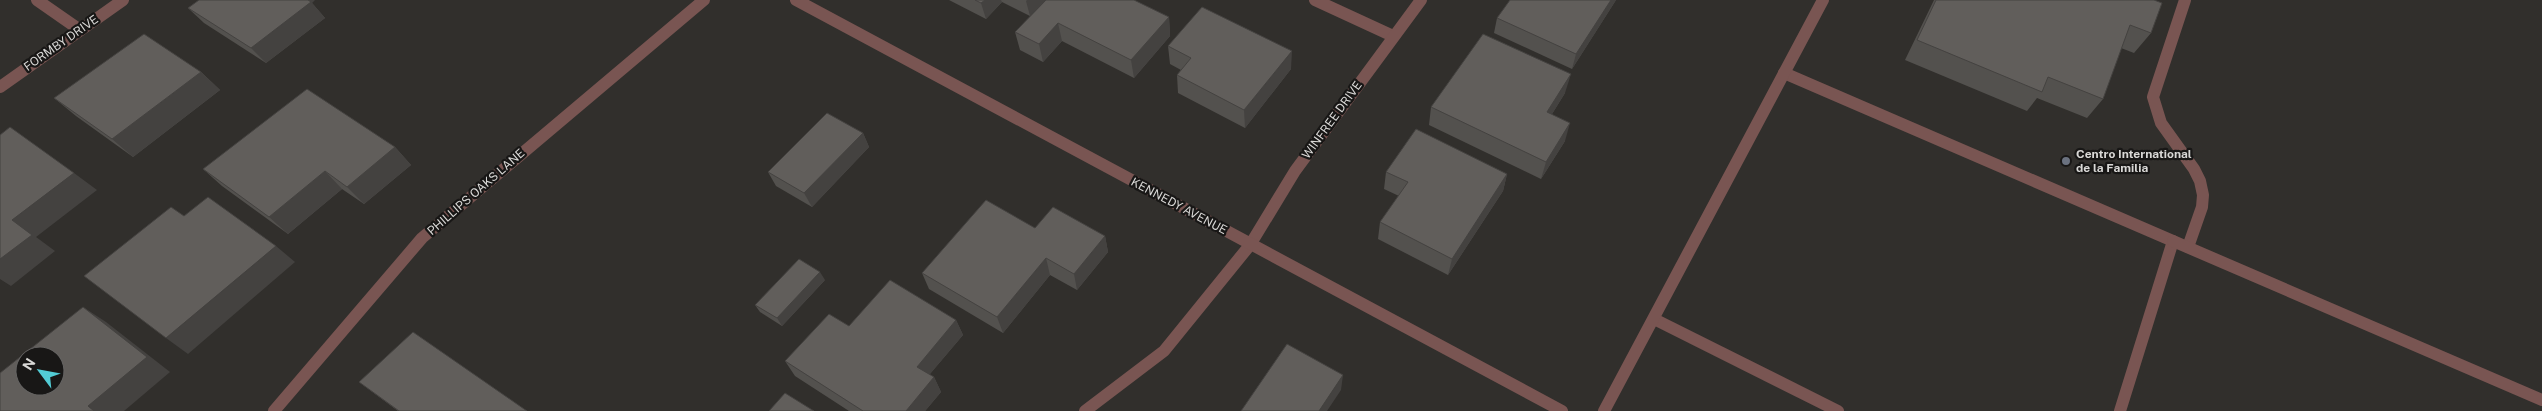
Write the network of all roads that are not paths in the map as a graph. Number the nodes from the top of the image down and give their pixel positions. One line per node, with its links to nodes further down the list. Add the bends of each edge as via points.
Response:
1 (37, 0): 9 (street)
2 (123, 0): 9 (street, FORMBY DRIVE)
3 (704, 0): 18 (street, PHILLIPS OAKS LANE, via 422,238)
4 (796, 0): 14 (street, KENNEDY AVENUE)
5 (1315, 0): 10 (street)
6 (1421, 0): 10 (street, WINFREE DRIVE)
7 (1823, 0): 11 (street)
8 (2185, 0): 15 (street, via 2152,97 2153,111 2198,177 2204,197)
9 (80, 30): 12 (street, FORMBY DRIVE)
10 (1393, 36): 14 (street, WINFREE DRIVE, via 1295,171)
11 (1784, 73): 13 (street); 16 (street)
12 (0, 87)
13 (2173, 242): 15 (street); 23 (street)
14 (1250, 245): 19 (street, WINFREE DRIVE, via 1164,351); 20 (street, KENNEDY AVENUE)
15 (2188, 247): 17 (street)
16 (1654, 319): 21 (street); 22 (street)
17 (2542, 400)
18 (274, 411)
19 (1085, 411)
20 (1562, 411)
21 (1604, 411)
22 (1838, 411)
23 (2120, 411)

